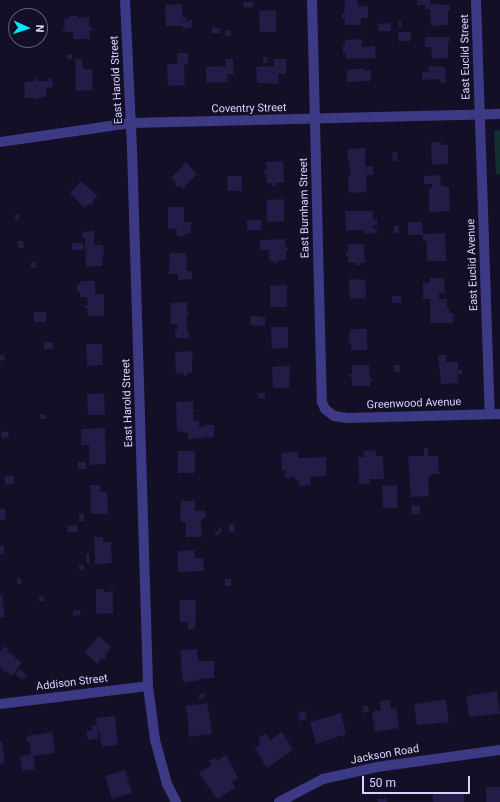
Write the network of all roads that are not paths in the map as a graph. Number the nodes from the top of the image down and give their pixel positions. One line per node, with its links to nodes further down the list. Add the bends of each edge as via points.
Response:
1 (125, 0): 7 (street, East Harold Street)
2 (312, 0): 6 (street, East Burnham Street)
3 (476, 0): 4 (street, East Euclid Street)
4 (479, 114): 5 (street, Coventry Street); 6 (street, Coventry Street); 10 (street, East Euclid Avenue)
5 (500, 114)
6 (315, 120): 7 (street, Coventry Street); 9 (street, East Burnham Street, via 320,387 322,402)
7 (131, 123): 8 (street, Coventry Street); 11 (street, East Harold Street)
8 (0, 142)
9 (330, 414): 10 (street, Greenwood Avenue, via 347,418)
10 (495, 414)
11 (148, 686): 12 (street, Addison Street); 14 (street, East Harold Street, via 155,740 167,784)
12 (0, 704)
13 (500, 750): 15 (street, Jackson Road, via 377,767 323,779)
14 (176, 802)
15 (279, 802)

